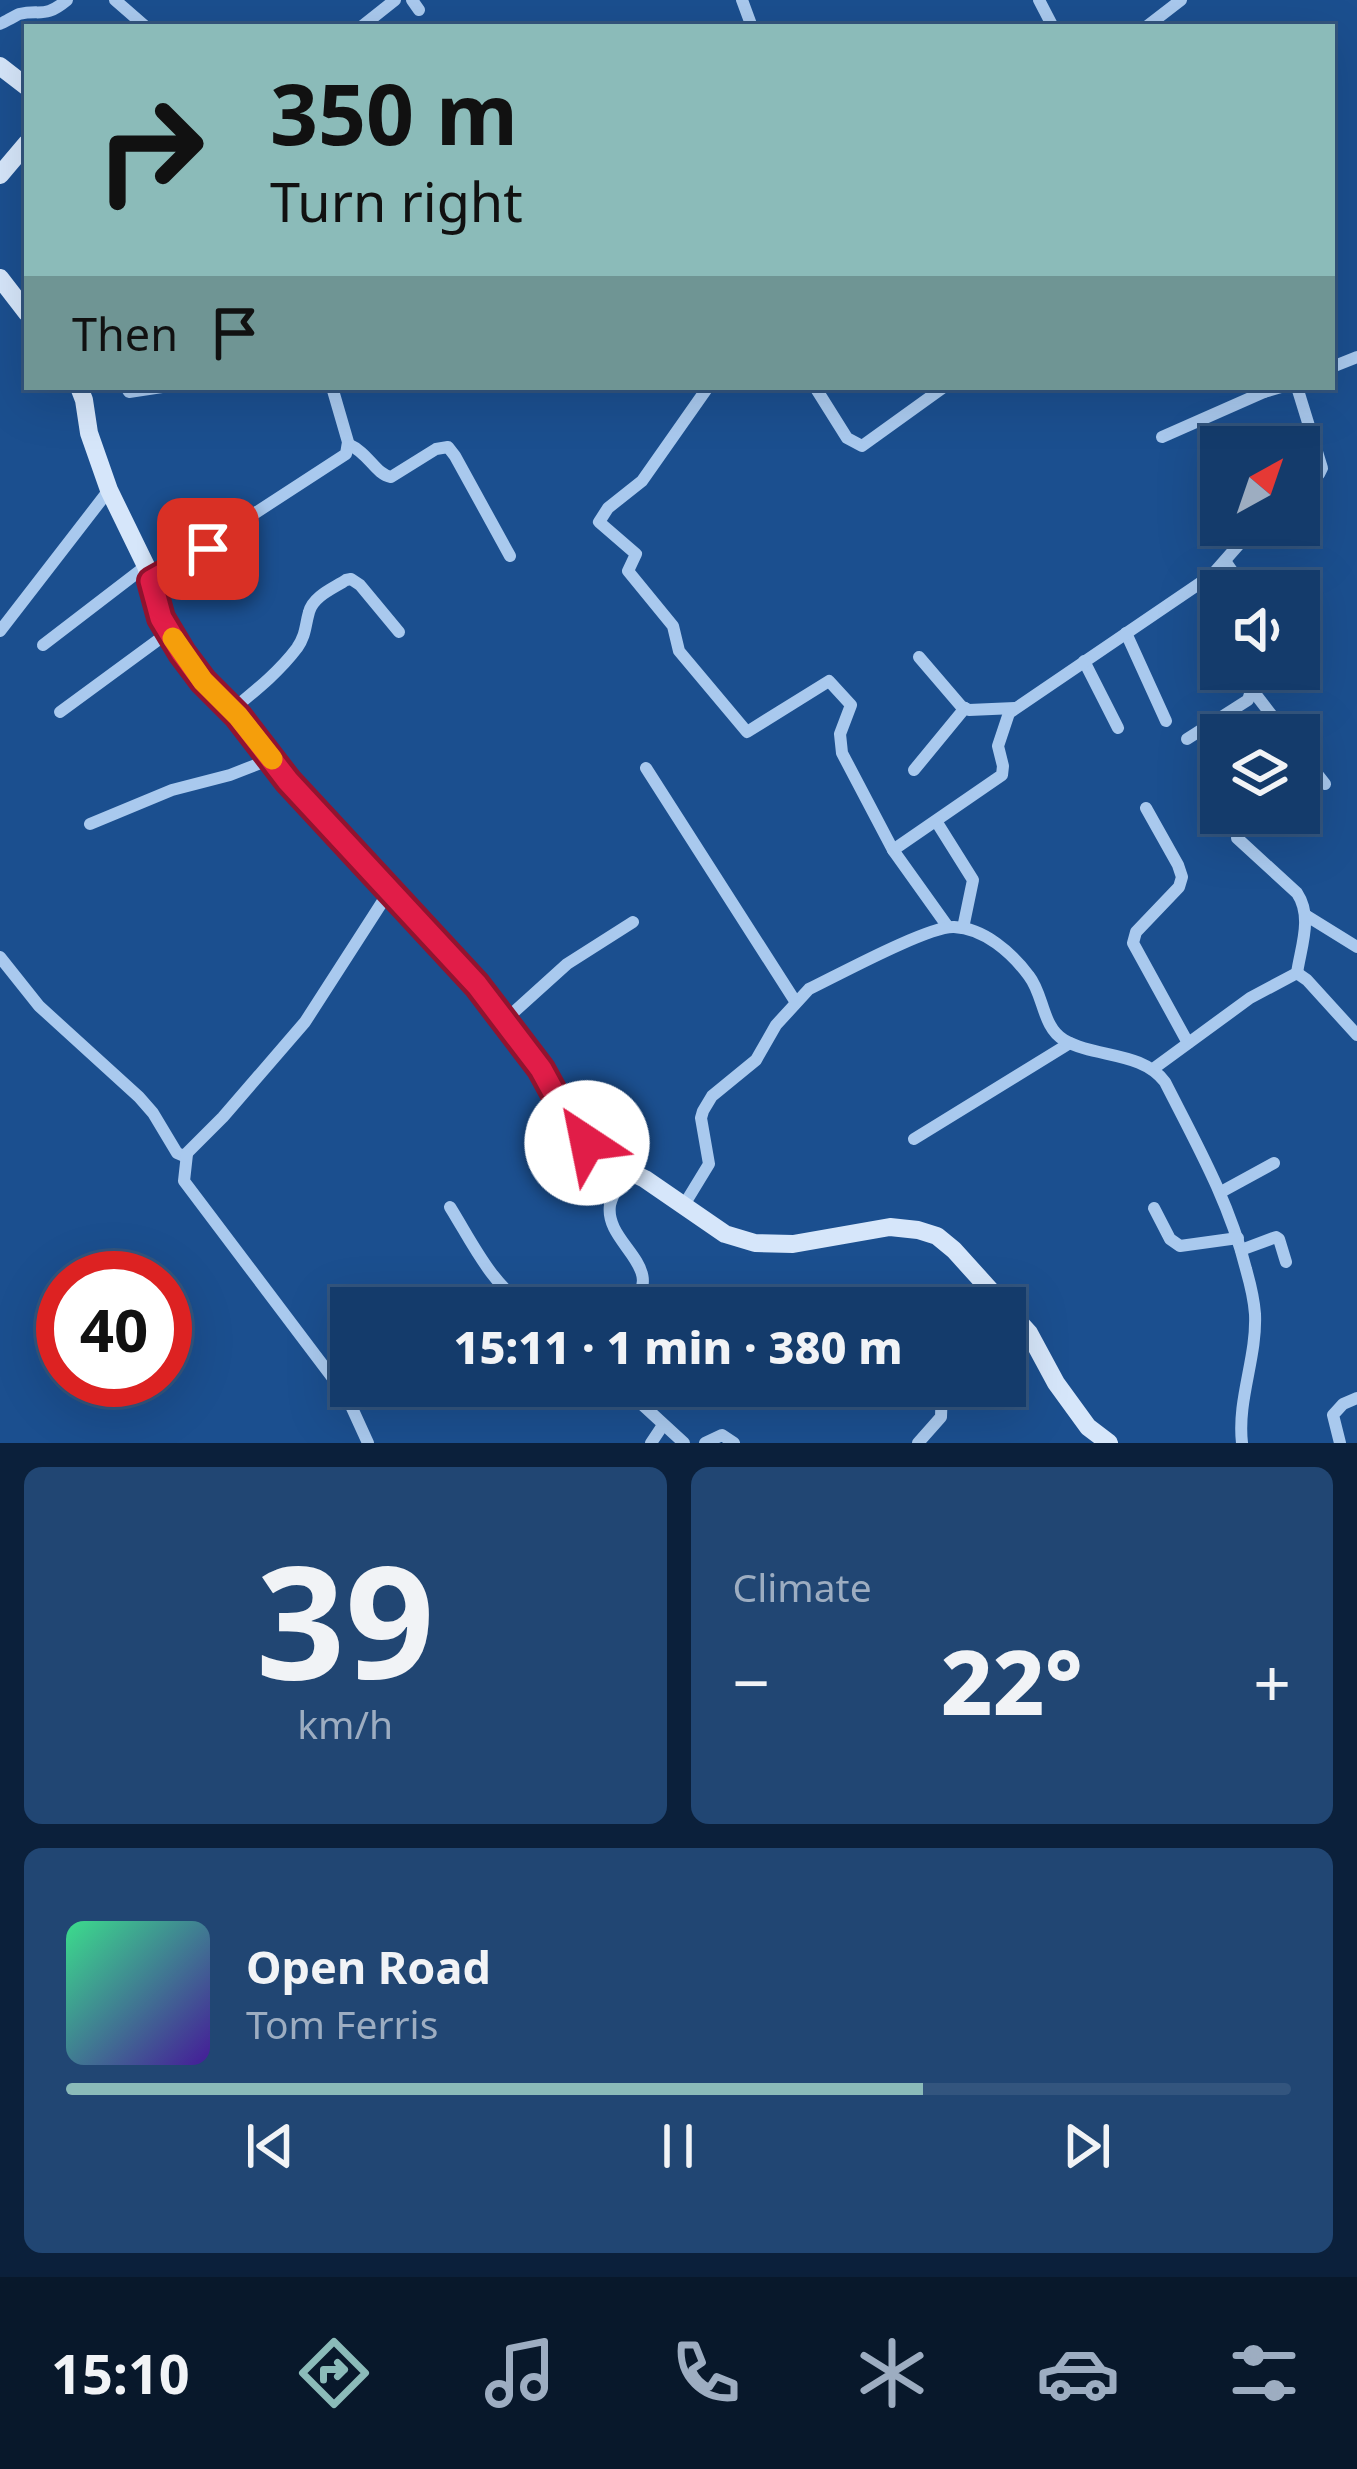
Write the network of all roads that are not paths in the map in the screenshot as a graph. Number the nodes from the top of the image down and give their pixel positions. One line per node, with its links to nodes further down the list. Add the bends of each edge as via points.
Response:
1 (68, 0): 5 (street)
2 (115, 0): 6 (street)
3 (395, 0): 7 (street)
4 (1181, 0): 8 (street)
5 (0, 24)
6 (143, 24)
7 (365, 24)
8 (1150, 24)
9 (0, 66): 10 (street)
10 (24, 85)
11 (24, 147): 12 (street)
12 (0, 175)
13 (0, 279): 14 (street)
14 (24, 309)
15 (80, 390): 25 (street)
16 (333, 390): 24 (street)
17 (705, 390): 56 (street, via 642,481 599,522 636,554 628,571 673,626 679,651 747,732 829,681 851,705 842,752)
18 (817, 390): 19 (street, via 862,446)
19 (940, 390)
20 (1259, 390): 23 (street)
21 (1298, 390): 22 (street)
22 (1309, 426)
23 (1162, 437)
24 (348, 444): 27 (street, via 391,477 448,447); 30 (street, via 338,462 222,541)
25 (109, 490): 30 (street); 31 (street)
26 (1238, 546): 28 (street)
27 (510, 556)
28 (1225, 561): 29 (street); 34 (street)
29 (1231, 570)
30 (148, 574): 32 (street); 35 (street)
31 (0, 631)
32 (170, 632): 41 (street); 42 (street)
33 (399, 632): 41 (street, via 360,585 346,580 317,599 296,650)
34 (1126, 633): 37 (street); 44 (street)
35 (43, 645)
36 (919, 657): 39 (street)
37 (1084, 661): 40 (street); 45 (street)
38 (1253, 691): 43 (street); 46 (street)
39 (965, 708): 40 (street); 49 (street)
40 (1016, 708): 53 (street, via 998,746 1002,775)
41 (232, 710): 47 (street)
42 (60, 712)
43 (1271, 714)
44 (1166, 721)
45 (1118, 728)
46 (1187, 739)
47 (272, 759): 54 (street); 57 (street)
48 (646, 768): 65 (street)
49 (914, 770)
50 (1320, 779): 51 (street)
51 (1324, 784)
52 (1146, 808): 69 (street, via 1182,877 1132,943)
53 (936, 821): 56 (street); 61 (street, via 973,880)
54 (90, 824)
55 (1238, 838): 58 (street, via 1297,893)
56 (893, 850): 60 (street)
57 (390, 890): 66 (street); 72 (street, via 305,1022)
58 (1307, 916): 62 (street); 64 (street)
59 (633, 922): 66 (street, via 567,964)
60 (948, 927): 61 (street); 65 (street)
61 (963, 928): 68 (street, via 994,942 1030,977 1050,1024)
62 (1357, 947)
63 (0, 957): 72 (street, via 39,1006 139,1096 177,1153)
64 (1297, 973): 67 (street); 69 (street)
65 (795, 1001): 76 (street, via 762,1053 712,1096 701,1118 709,1164)
66 (505, 1020): 74 (street, via 587,1143)
67 (1357, 1035)
68 (1070, 1043): 70 (street); 71 (street)
69 (1188, 1043): 70 (street)
70 (1153, 1069): 75 (street)
71 (914, 1139)
72 (187, 1154): 89 (street, via 184,1181 347,1397)
73 (1274, 1163): 75 (street)
74 (627, 1171): 76 (street); 82 (street, via 610,1213)
75 (1221, 1192): 79 (street)
76 (684, 1205): 83 (street, via 725,1234 755,1243 918,1230 955,1250)
77 (450, 1207): 81 (street)
78 (1154, 1208): 79 (street, via 1180,1246)
79 (1240, 1244): 80 (street, via 1276,1237); 96 (street, via 1255,1314)
80 (1286, 1262)
81 (502, 1287)
82 (642, 1287)
83 (983, 1287)
84 (1026, 1332): 95 (street, via 1077,1412)
85 (1357, 1399): 97 (street, via 1334,1411)
86 (644, 1407): 88 (street)
87 (941, 1407): 94 (street)
88 (663, 1425): 90 (street); 91 (street)
89 (368, 1443)
90 (651, 1443)
91 (684, 1443)
92 (704, 1443): 93 (street, via 722,1435)
93 (734, 1443)
94 (918, 1443)
95 (1109, 1443)
96 (1242, 1443)
97 (1340, 1443)

